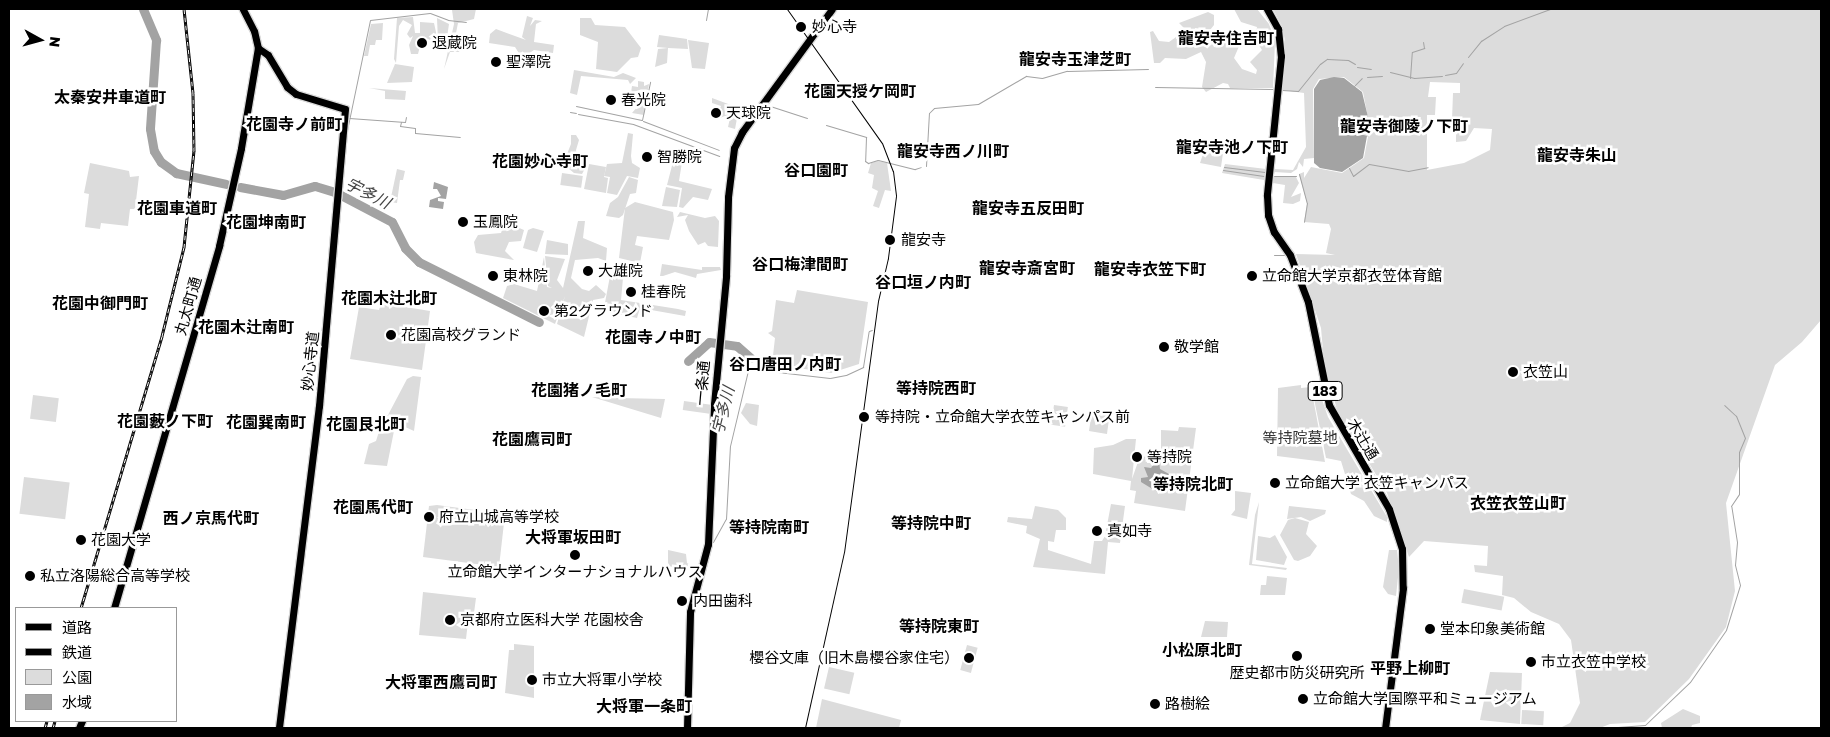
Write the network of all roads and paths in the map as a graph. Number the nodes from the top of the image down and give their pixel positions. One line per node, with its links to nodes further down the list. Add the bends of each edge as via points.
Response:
1 (243, 9): 4 (main road, 丸太町通)
2 (832, 9): 7 (main road, 一条通, via 739,136 734,148 728,198 726,276 708,544 693,596)
3 (1267, 9): 8 (main road, 木辻通 / 183, via 1280,39 1268,215 1274,232 1290,255 1308,302 1329,405 1389,509 1400,540 1403,588)
4 (258, 48): 5 (main road, 丸太町通, via 241,148 219,246); 6 (main road, 妙心寺道, via 268,55 287,87 296,94 346,109 318,418)
5 (114, 607)
6 (280, 728)
7 (687, 728)
8 (1385, 728)

